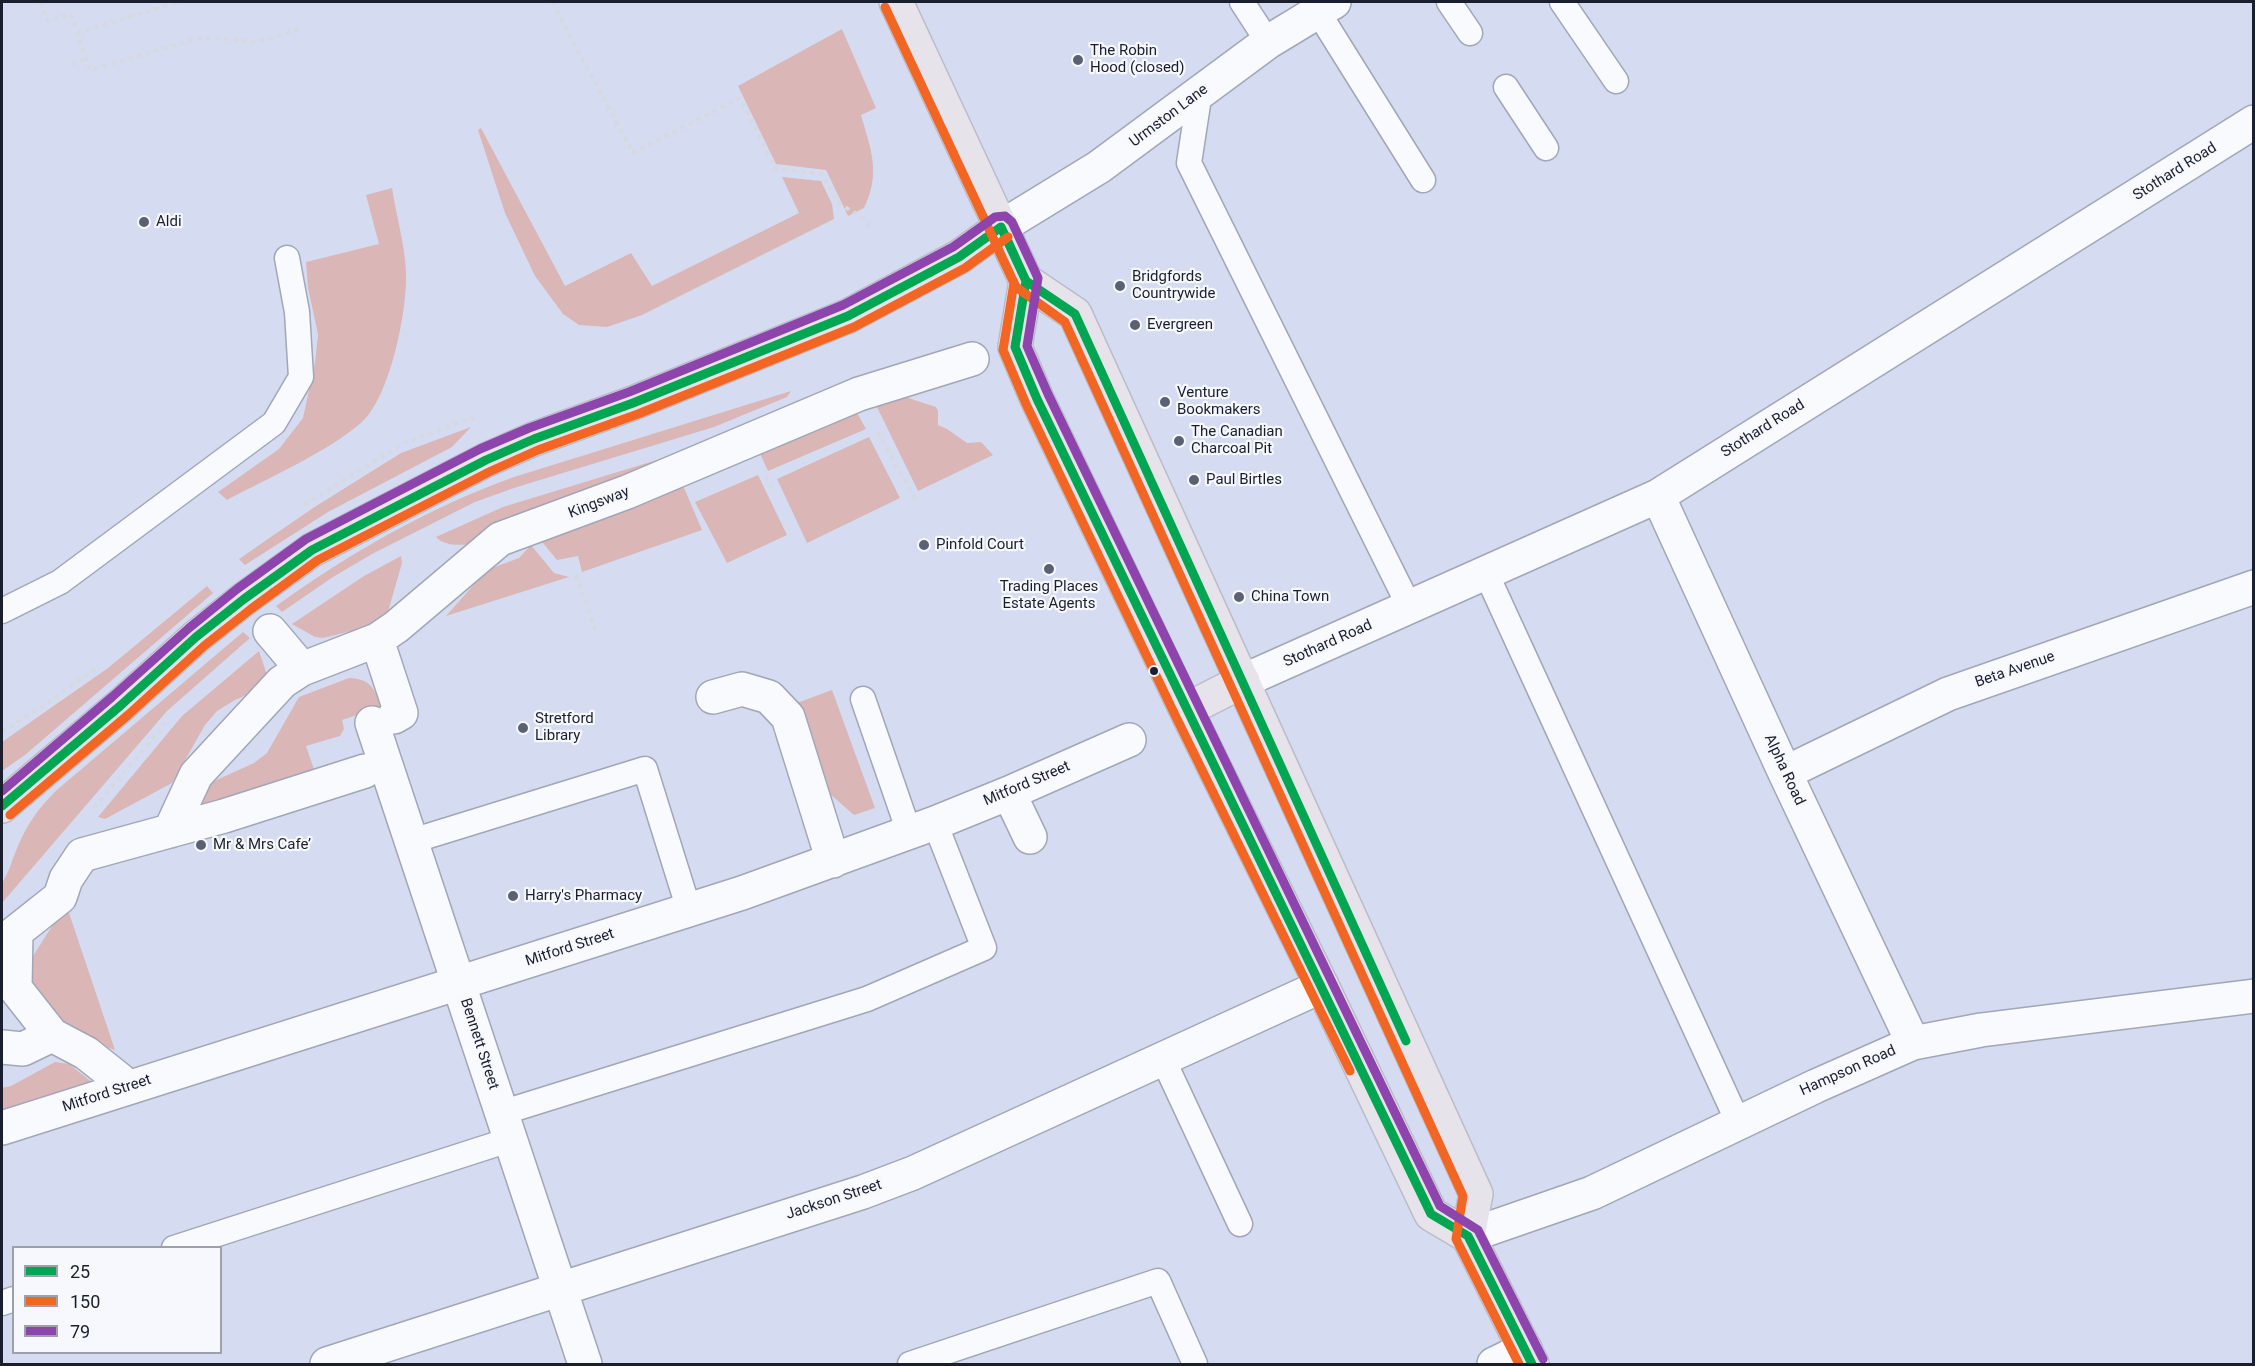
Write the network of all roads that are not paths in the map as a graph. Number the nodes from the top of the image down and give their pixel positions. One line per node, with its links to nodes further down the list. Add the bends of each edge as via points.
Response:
1 (1242, 2): 7 (lane)
2 (1449, 2): 6 (lane)
3 (1562, 2): 8 (lane)
4 (900, 3): 14 (main road)
5 (1326, 7): 7 (street, Urmston Lane); 13 (lane)
6 (1470, 33)
7 (1268, 42): 10 (street, Urmston Lane)
8 (1616, 81)
9 (1506, 87): 12 (lane)
10 (1200, 91): 14 (street, Urmston Lane, via 1099,167); 21 (lane, via 1190,163)
11 (2253, 122): 18 (street, Stothard Road)
12 (1546, 148)
13 (1423, 180)
14 (1001, 227): 16 (main road); 34 (main road, via 959,257 848,316 534,439 312,550 196,637)
15 (287, 258): 22 (lane, via 297,312 302,377 274,423 60,582)
16 (1026, 281): 26 (main road, via 1075,314); 29 (main road, via 1015,347)
17 (949, 360): 24 (street, Kingsway, via 627,492 500,539)
18 (1658, 496): 19 (street, Stothard Road); 32 (street, Alpha Road)
19 (1486, 573): 21 (street, Stothard Road); 50 (lane)
20 (2253, 587): 32 (street, Beta Avenue, via 1948,694)
21 (1410, 608): 26 (street, Stothard Road)
22 (2, 611)
23 (270, 631): 25 (street)
24 (377, 640): 25 (street, Kingsway); 38 (street, Bennett Street, via 401,713 383,720)
25 (292, 676): 36 (street, via 196,775)
26 (1243, 681): 29 (main road); 54 (main road, via 1476,1194)
27 (713, 697): 39 (street, via 742,689 770,697 788,717)
28 (863, 699): 35 (lane)
29 (1186, 710): 43 (main road)
30 (1129, 740): 33 (street, Mitford Street)
31 (364, 771): 36 (street)
32 (1785, 773): 46 (street, Alpha Road)
33 (1009, 793): 35 (street, Mitford Street); 37 (street)
34 (2, 806)
35 (922, 828): 39 (street, Mitford Street); 51 (lane, via 984,948 867,999)
36 (170, 831): 41 (street, via 82,855 66,879 60,897)
37 (1030, 837)
38 (412, 841): 40 (lane, via 645,770); 42 (street, Bennett Street)
39 (832, 861): 40 (street, Mitford Street)
40 (689, 910): 42 (street, Mitford Street)
41 (9, 937): 45 (street, via 15,988)
42 (459, 983): 51 (street, Bennett Street); 52 (street, Mitford Street)
43 (1322, 986): 48 (street, Jackson Street); 54 (main road, via 1431,1214)
44 (2253, 996): 46 (street, Hampson Road, via 1981,1030)
45 (52, 1035): 47 (street, via 23,1048); 49 (street, via 86,1053)
46 (1912, 1043): 50 (street, Hampson Road)
47 (2, 1047)
48 (1163, 1059): 53 (lane); 56 (street, Jackson Street, via 913,1173)
49 (120, 1080)
50 (1738, 1122): 54 (street, Hampson Road, via 1592,1193)
51 (505, 1126): 55 (lane); 56 (street, Bennett Street)
52 (2, 1128)
53 (1240, 1224)
54 (1468, 1236): 57 (main road)
55 (179, 1246)
56 (560, 1288): 58 (street, Jackson Street); 59 (street, Bennett Street)
57 (1529, 1357): 62 (street)
58 (327, 1365)
59 (585, 1365)
60 (910, 1365): 61 (lane, via 1158,1281)
61 (1196, 1365)
62 (1494, 1365)

